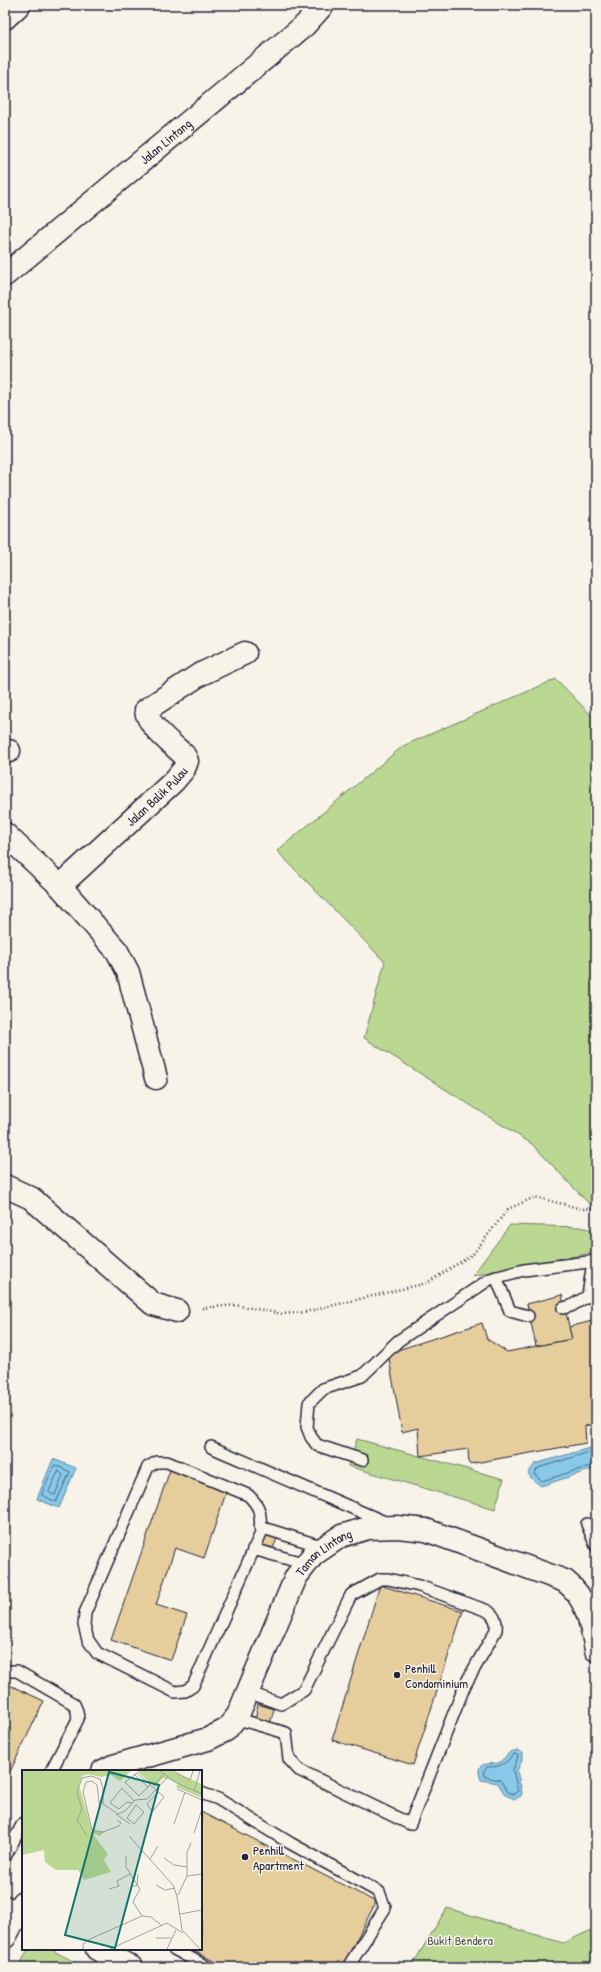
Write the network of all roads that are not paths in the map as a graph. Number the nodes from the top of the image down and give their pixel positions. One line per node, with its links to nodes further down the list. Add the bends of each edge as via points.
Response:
1 (19, 5): 3 (street)
2 (323, 5): 4 (street, Jalan Lintang, via 306,25)
3 (5, 18)
4 (5, 275)
5 (245, 653): 7 (street, Jalan Balik Pulau, via 199,675 146,710 146,716 151,723 184,755 187,761 184,769)
6 (5, 834): 7 (street)
7 (60, 886): 8 (street, via 117,951 128,972)
8 (156, 1078)
9 (5, 1186): 13 (street, via 31,1198 153,1304)
10 (594, 1261): 11 (lane, via 532,1269); 12 (lane, via 588,1296)
11 (496, 1277): 14 (lane, via 510,1311); 16 (lane, via 473,1289 398,1341 362,1376 323,1389 309,1403 307,1427 317,1445)
12 (563, 1308)
13 (177, 1311)
14 (528, 1316)
15 (211, 1447): 19 (lane)
16 (362, 1460)
17 (587, 1524): 20 (lane)
18 (260, 1527): 21 (lane); 22 (lane, via 261,1533); 22 (lane, via 260,1510 248,1495 167,1462 157,1462 148,1467 85,1613 84,1625 88,1640 97,1653 175,1692 185,1691 193,1686)
19 (397, 1527): 21 (street, Taman Lintang, via 368,1528 341,1536); 24 (street, Taman Lintang, via 426,1530 565,1581 575,1588 588,1612)
20 (596, 1546)
21 (324, 1547): 23 (street, Taman Lintang, via 313,1554)
22 (254, 1549): 23 (lane)
23 (306, 1564): 26 (street, Taman Lintang, via 296,1577)
24 (596, 1650)
25 (5, 1671): 28 (lane, via 17,1672 74,1704 78,1719)
26 (247, 1692): 27 (street, Taman Lintang); 27 (lane, via 282,1704 304,1690 351,1595 380,1579 419,1586 488,1611 494,1616 496,1630 465,1685 410,1824 299,1770 289,1759 286,1733)
27 (235, 1718): 29 (street, Taman Lintang, via 226,1730 208,1740)
28 (51, 1770)
29 (105, 1770)
30 (202, 1793): 39 (lane, via 218,1800 379,1892 385,1908)
31 (22, 1825): 32 (lane)
32 (5, 1857)
33 (18, 1906): 34 (street)
34 (5, 1937)
35 (99, 1950): 37 (street)
36 (176, 1950): 38 (lane)
37 (131, 1967)
38 (207, 1967)
39 (348, 1967)

